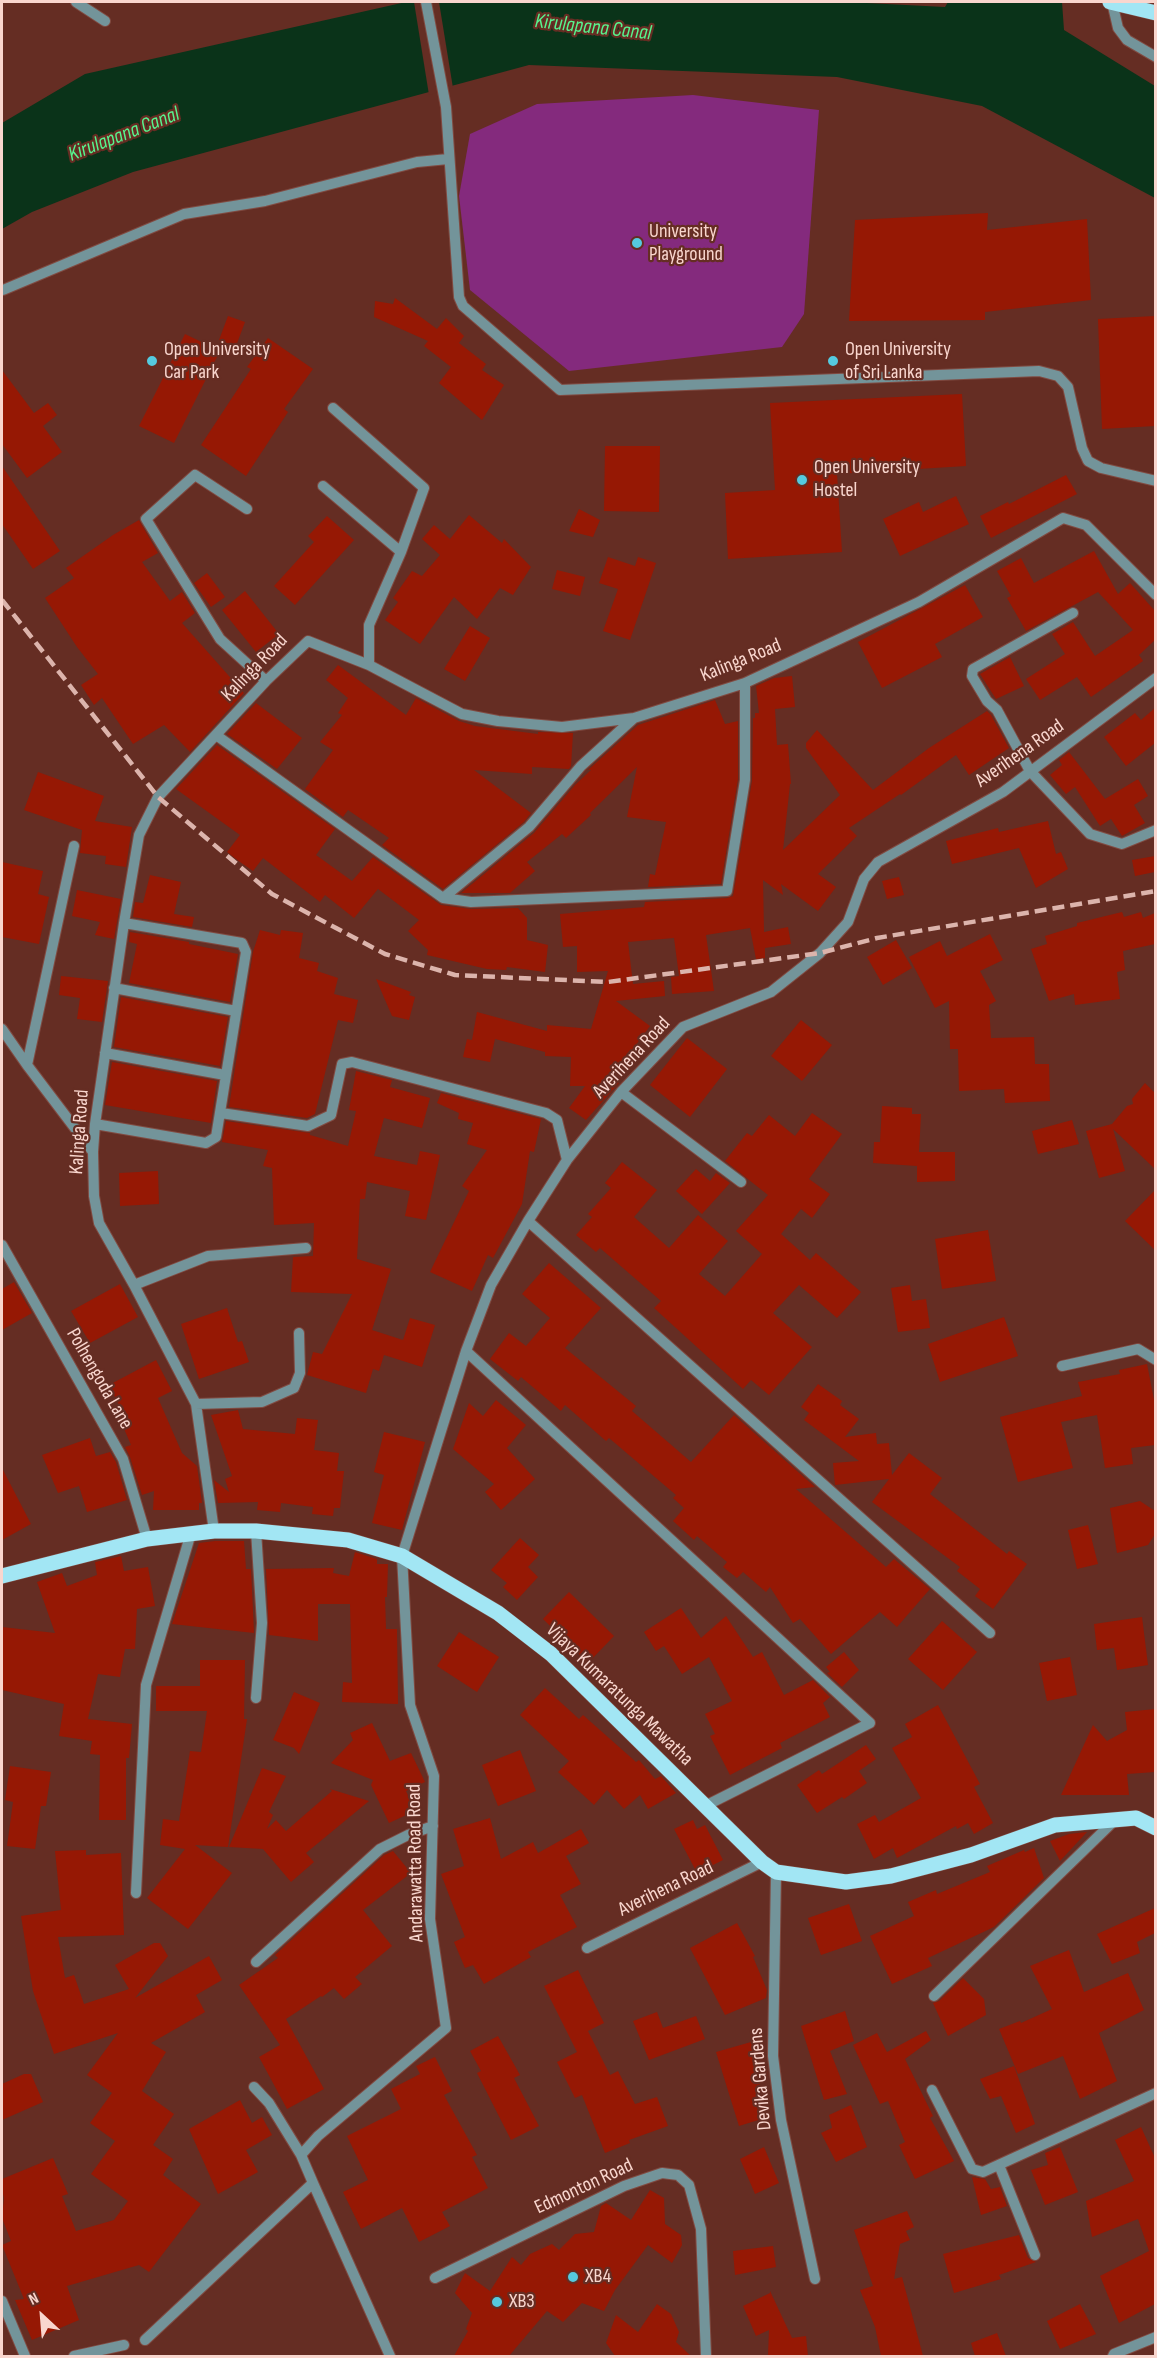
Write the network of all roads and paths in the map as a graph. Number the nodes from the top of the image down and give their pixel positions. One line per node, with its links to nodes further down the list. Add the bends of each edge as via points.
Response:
1 (76, 2): 5 (street)
2 (426, 2): 7 (street, via 446,107)
3 (1111, 2): 4 (main road); 6 (street, via 1118,28 1127,40)
4 (1155, 13)
5 (105, 21)
6 (1155, 57)
7 (448, 159): 8 (street, via 417,162 265,201 184,214); 10 (street, via 459,297 463,306 560,390 1039,371 1058,376 1068,387 1088,461)
8 (3, 290)
9 (333, 408): 13 (street, via 424,488)
10 (1155, 481)
11 (323, 486): 13 (street)
12 (247, 509): 18 (street, via 195,475 146,519 220,639)
13 (400, 552): 16 (street, via 369,625)
14 (1155, 595): 19 (street, Kalinga Road, via 1086,525 1064,518 919,602)
15 (1073, 613): 22 (street, via 973,669 972,676 997,710)
16 (369, 665): 18 (street, Kalinga Road, via 308,641); 20 (street, Kalinga Road, via 462,714 562,727)
17 (1155, 678): 22 (street, Averihena Road)
18 (266, 681): 21 (street, Kalinga Road)
19 (745, 683): 20 (street, Kalinga Road); 25 (street, via 745,780 727,891 471,902)
20 (634, 718): 25 (street, via 581,766 529,827)
21 (216, 735): 25 (street); 26 (street, Kalinga Road, via 158,797 140,835)
22 (1030, 771): 23 (street, via 1090,834 1122,844); 33 (street, Averihena Road, via 1003,792 878,862 864,879 848,922 820,953 771,992 683,1028)
23 (1155, 830)
24 (74, 846): 31 (street)
25 (443, 898)
26 (123, 923): 27 (street, Kalinga Road); 28 (street, via 242,943 246,951)
27 (114, 988): 28 (street); 30 (street, Kalinga Road)
28 (236, 1011): 32 (street)
29 (2, 1029): 31 (street)
30 (105, 1053): 32 (street); 35 (street, Kalinga Road)
31 (27, 1065): 36 (street)
32 (225, 1075): 34 (street)
33 (621, 1092): 37 (street, Averihena Road); 38 (street)
34 (221, 1113): 35 (street, via 216,1137 206,1143); 37 (street, via 308,1126 331,1115 342,1064 352,1062 546,1113 557,1120)
35 (95, 1124): 36 (street, Kalinga Road)
36 (93, 1152): 42 (street, Kalinga Road, via 99,1223)
37 (567, 1160): 39 (street, Averihena Road)
38 (741, 1182)
39 (528, 1221): 44 (street, Averihena Road, via 491,1285); 54 (street)
40 (2, 1245): 51 (street, Polhengoda Lane, via 123,1459)
41 (306, 1248): 42 (street, via 207,1256)
42 (134, 1285): 47 (street, Kalinga Road)
43 (299, 1333): 47 (street, via 300,1373 294,1388 262,1402)
44 (465, 1351): 52 (street, Averihena Road); 56 (street, via 870,1724)
45 (1155, 1360): 46 (street, via 1138,1349)
46 (1062, 1366)
47 (196, 1404): 48 (street, Kalinga Road)
48 (214, 1531): 49 (main road, Vijaya Kumaratunga Mawatha); 50 (main road, Vijaya Kumaratunga Mawatha)
49 (256, 1531): 52 (main road, Vijaya Kumaratunga Mawatha, via 348,1540); 55 (street, via 262,1623)
50 (191, 1533): 51 (main road, Vijaya Kumaratunga Mawatha); 62 (street, via 146,1685)
51 (147, 1539): 53 (main road, Vijaya Kumaratunga Mawatha)
52 (402, 1556): 56 (main road, Vijaya Kumaratunga Mawatha, via 498,1613 551,1654); 58 (street, Andarawatta Road Road, via 410,1705 434,1776)
53 (2, 1576)
54 (990, 1633)
55 (256, 1698)
56 (705, 1806): 60 (main road, Vijaya Kumaratunga Mawatha)
57 (1116, 1819): 59 (main road, Vijaya Kumaratunga Mawatha, via 1136,1818); 61 (main road, Vijaya Kumaratunga Mawatha, via 1055,1825 971,1855 891,1876 846,1882); 65 (street)
58 (433, 1826): 64 (street, via 380,1849); 69 (street, Andarawatta Road Road, via 430,1919 446,2028 318,2136)
59 (1155, 1828)
60 (762, 1862): 61 (main road, Vijaya Kumaratunga Mawatha); 63 (street, Averihena Road)
61 (776, 1872): 74 (street, Devika Gardens, via 773,2056 781,2120)
62 (136, 1893)
63 (587, 1948)
64 (256, 1962)
65 (934, 1996)
66 (254, 2087): 69 (street, via 269,2103)
67 (932, 2090): 70 (street, via 972,2169 983,2172)
68 (1155, 2093): 70 (street)
69 (301, 2155): 71 (street)
70 (999, 2164): 72 (street)
71 (313, 2183): 77 (street); 81 (street)
72 (1035, 2255)
73 (435, 2278): 82 (street, Edmonton Road, via 624,2186 662,2173 678,2175 689,2185 701,2229)
74 (815, 2279)
75 (2, 2301): 79 (street)
76 (1155, 2337): 83 (street)
77 (145, 2340)
78 (124, 2345): 80 (street)
79 (25, 2356)
80 (74, 2356)
81 (390, 2356)
82 (706, 2356)
83 (1113, 2356)

